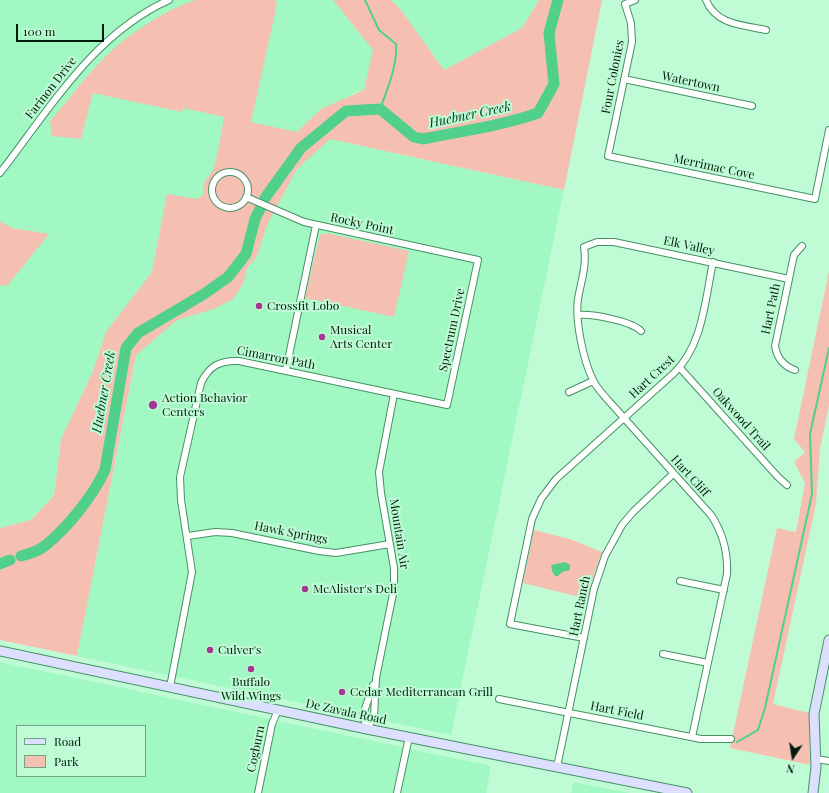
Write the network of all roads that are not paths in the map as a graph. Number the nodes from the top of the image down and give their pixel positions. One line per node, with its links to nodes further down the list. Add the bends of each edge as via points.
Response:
1 (169, 0): 9 (street, Farinon Drive, via 133,21 87,60)
2 (635, 0): 5 (street, Four Colonies, via 625,4 632,35)
3 (706, 0): 4 (street, via 713,12 723,20)
4 (766, 30)
5 (624, 79): 6 (street, Watertown); 8 (street, Four Colonies)
6 (752, 106)
7 (829, 130): 8 (street, Merrimac Cove, via 815,200)
8 (608, 156)
9 (0, 173)
10 (246, 197): 10 (street, via 246,184 237,174 223,173 213,183 213,196 223,206 236,206); 11 (street, Rocky Point, via 293,218)
11 (316, 225): 14 (street, Rocky Point); 20 (street)
12 (802, 246): 16 (street, Hart Path, via 794,255)
13 (584, 247): 15 (street, Elk Valley, via 597,242 614,242); 17 (street, Hart Cliff, via 586,259 578,300)
14 (478, 260): 25 (street, Spectrum Drive)
15 (713, 262): 16 (street, Elk Valley); 19 (street, Hart Crest, via 698,332 693,348)
16 (789, 279): 21 (street, Hart Path, via 775,346 778,358)
17 (579, 315): 18 (street, via 632,324); 22 (street, Hart Cliff, via 585,355)
18 (641, 331)
19 (680, 368): 26 (street, Hart Crest); 30 (street, Oakwood Trail)
20 (286, 370): 24 (street, Cimarron Path); 31 (street, Cimarron Path, via 229,360 219,363 206,374 201,383 180,477 181,500)
21 (795, 370)
22 (593, 380): 23 (street); 26 (street, Hart Cliff)
23 (569, 392)
24 (394, 394): 25 (street, Cimarron Path); 32 (street, Mountain Air, via 380,472)
25 (447, 405)
26 (623, 418): 28 (street, Hart Cliff); 29 (street, Hart Crest)
27 (551, 473): 29 (street)
28 (674, 474): 34 (street, Hart Cliff, via 705,508 720,530 727,560); 35 (street, Hart Ranch, via 633,512 612,540 598,572)
29 (556, 479): 35 (street, Hart Crest, via 541,500 532,519 510,624)
30 (787, 485)
31 (188, 536): 32 (street, Hawk Springs, via 215,532 232,533 336,553); 41 (street, Cimarron Path, via 192,564 191,586)
32 (390, 544): 40 (street, Mountain Air, via 394,589)
33 (680, 581): 34 (street)
34 (724, 590): 39 (street, Hart Cliff)
35 (584, 638): 44 (street, Hart Ranch)
36 (829, 640): 49 (main road, via 814,714)
37 (0, 651): 41 (main road, De Zavala Road)
38 (662, 654): 39 (street)
39 (708, 663): 47 (street, Hart Cliff)
40 (376, 678): 45 (street, Mountain Air, via 374,717); 45 (street, Mountain Air, via 363,715)
41 (170, 687): 43 (main road, De Zavala Road)
42 (499, 699): 44 (street, Hart Field)
43 (278, 710): 45 (main road, De Zavala Road); 52 (street, Cogburn, via 272,724)
44 (568, 712): 47 (street, Hart Field); 51 (street, Hart Ranch)
45 (367, 729): 46 (main road, De Zavala Road)
46 (408, 737): 51 (main road, De Zavala Road); 53 (street)
47 (692, 737): 48 (street, Hart Field)
48 (731, 739)
49 (816, 759): 50 (street); 55 (main road)
50 (829, 761)
51 (557, 767): 54 (main road, De Zavala Road)
52 (258, 793)
53 (397, 793)
54 (687, 793)
55 (813, 793)

